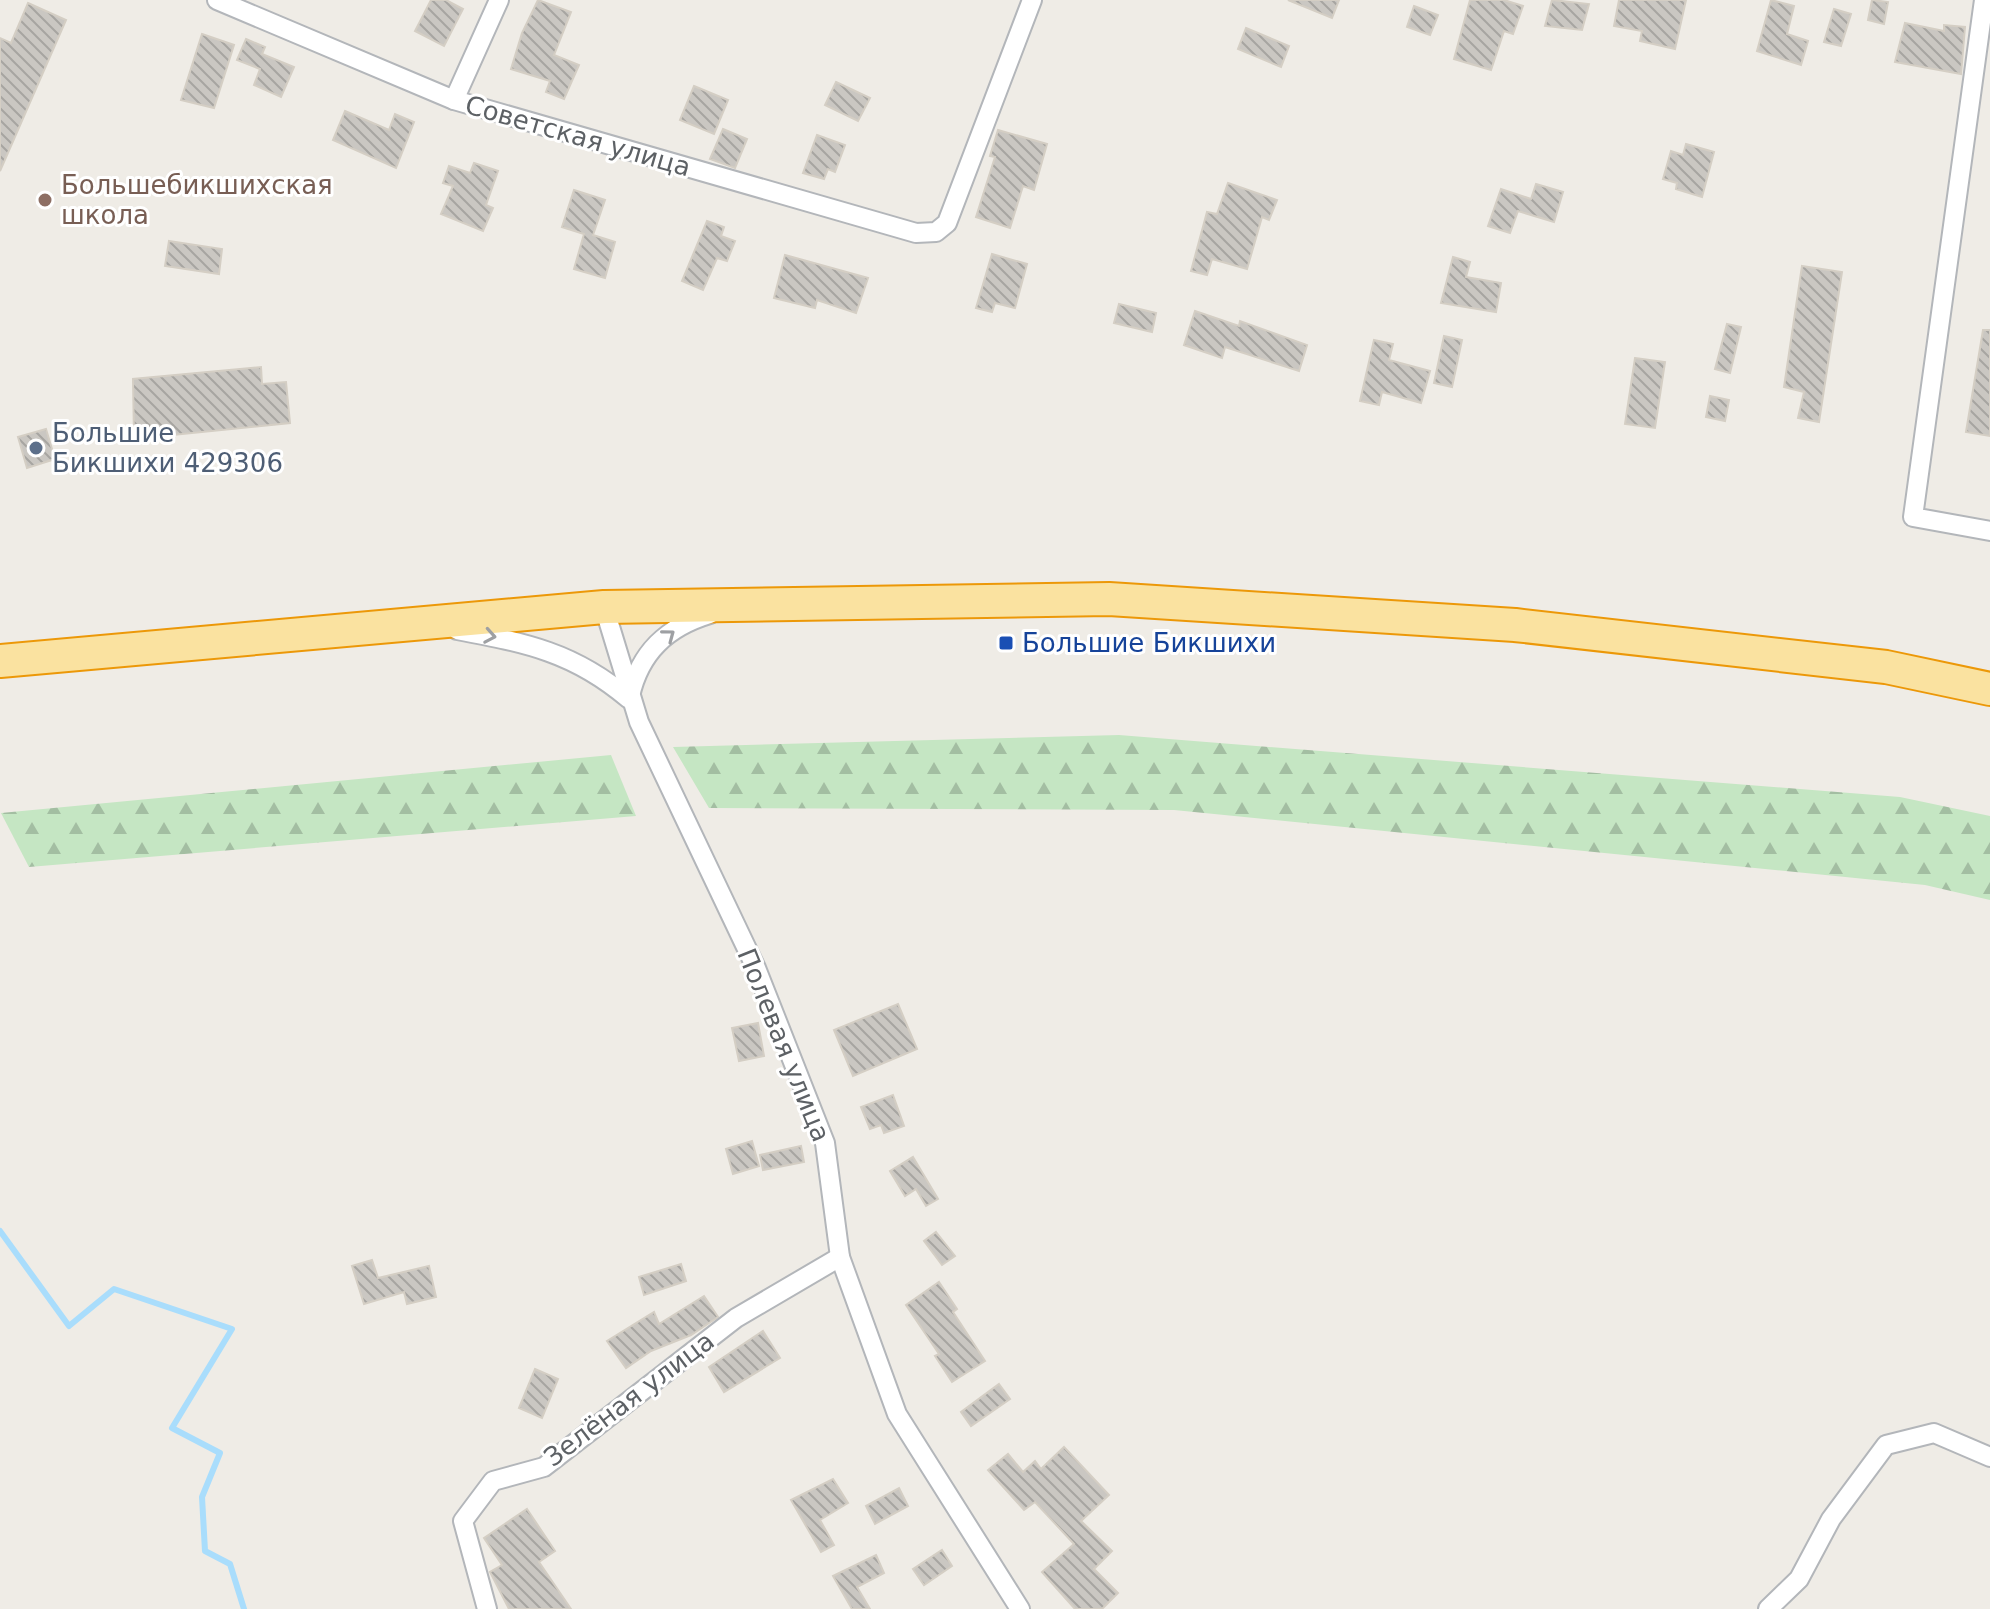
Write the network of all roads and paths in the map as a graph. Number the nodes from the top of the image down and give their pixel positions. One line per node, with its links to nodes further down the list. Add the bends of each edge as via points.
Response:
1 (217, 0): 6 (street, Советская улица)
2 (499, 0): 6 (street)
3 (1032, 0): 6 (street, Советская улица, via 947,223 936,232 916,233)
4 (1984, 0): 5 (street)
5 (1984, 45): 7 (street, via 1913,517)
6 (454, 100)
7 (1990, 531)
8 (741, 604): 9 (highway); 12 (highway, via 1109,599 1515,625 1886,667); 13 (street, one-way to 8, via 646,653 689,620)
9 (604, 607): 10 (highway); 13 (street, Полевая улица)
10 (414, 622): 11 (highway); 13 (street, one-way to 13, via 543,647 604,678)
11 (0, 661)
12 (1990, 689)
13 (629, 699): 14 (street, Полевая улица, via 756,968 825,1143)
14 (840, 1257): 16 (street, Зелёная улица, via 736,1318 544,1467 493,1481 463,1521); 17 (street, Полевая улица, via 897,1414)
15 (1984, 1454): 18 (street, via 1934,1433 1886,1445 1831,1519 1799,1579)
16 (487, 1609)
17 (1020, 1609)
18 (1768, 1609)

